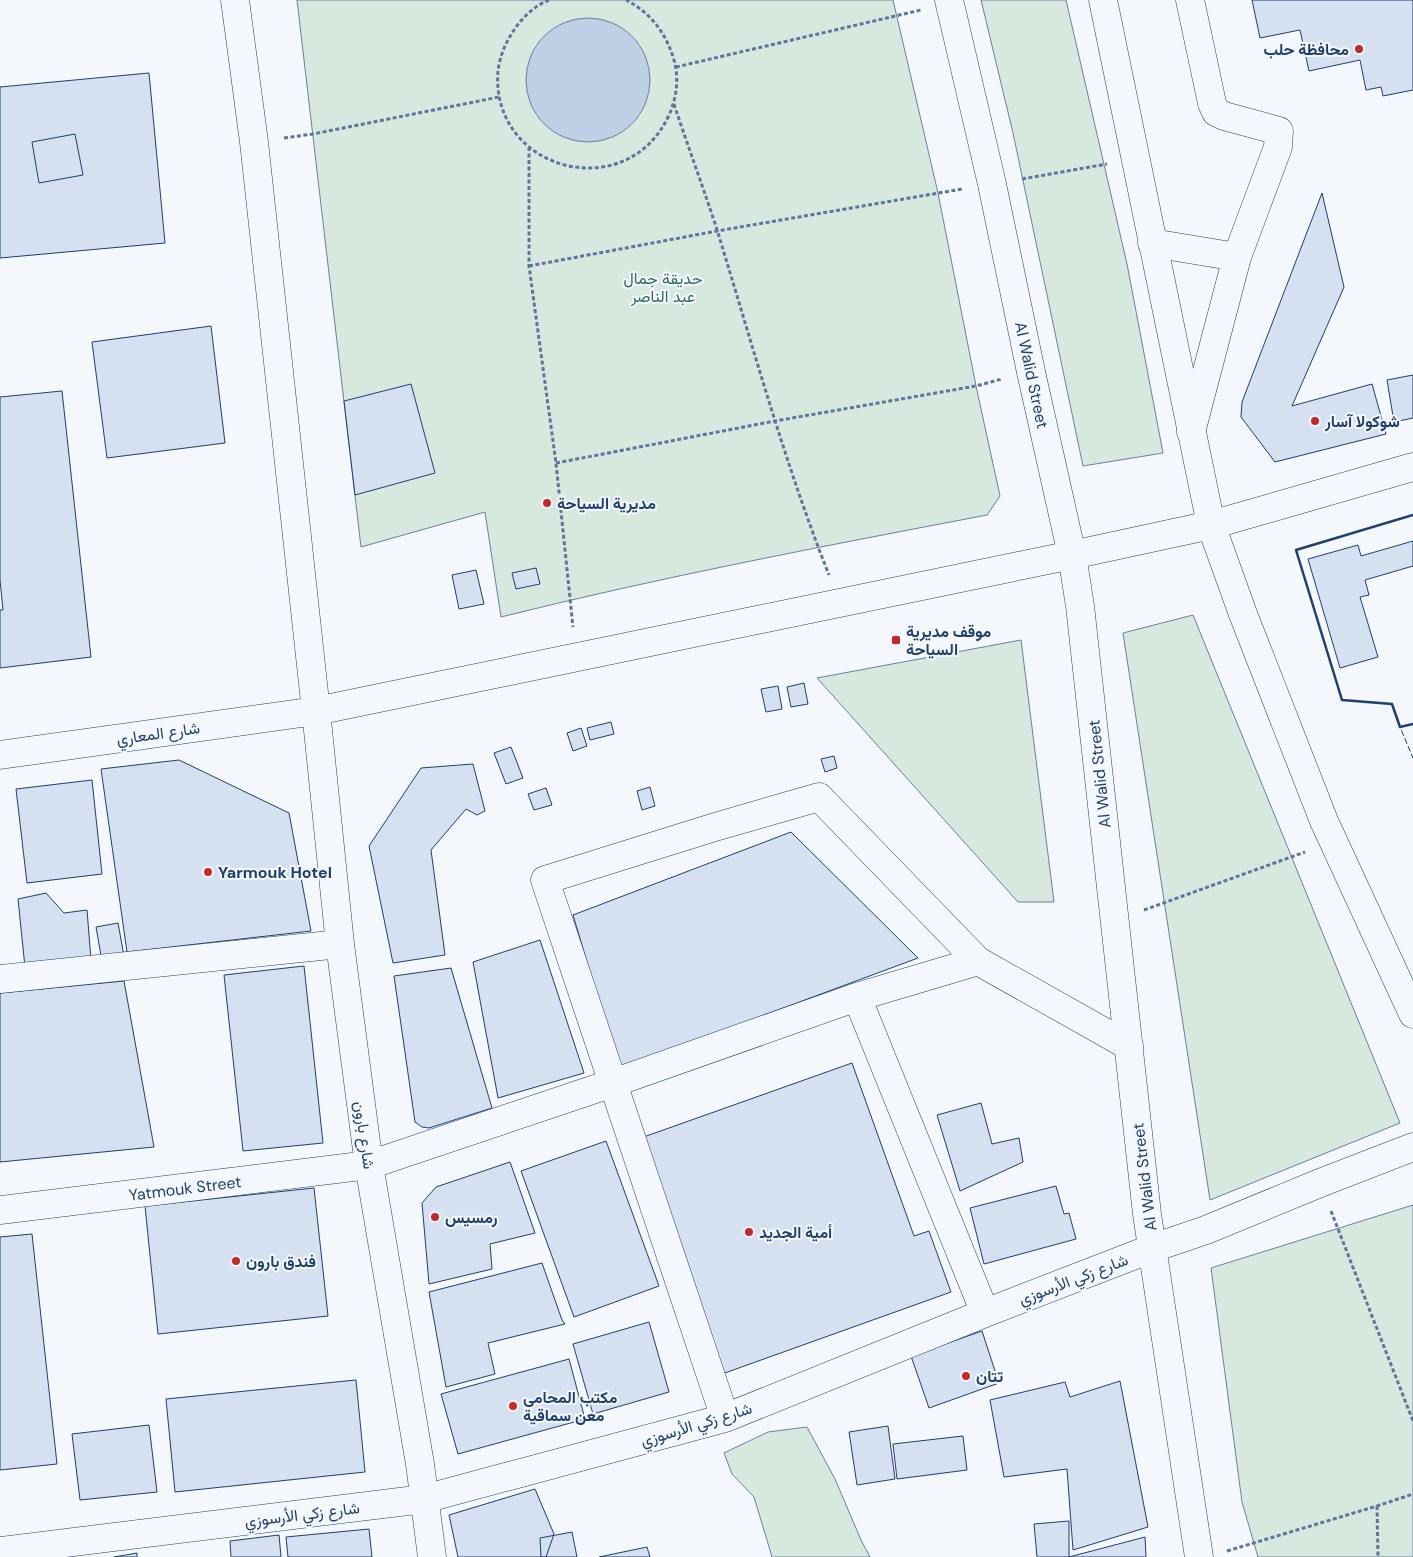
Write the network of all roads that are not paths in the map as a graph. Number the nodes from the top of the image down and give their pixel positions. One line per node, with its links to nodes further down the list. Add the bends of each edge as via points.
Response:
1 (235, 0): 11 (street, شارع بارون, via 254,142)
2 (1190, 0): 6 (street, via 1216,112 1279,131 1278,147)
3 (950, 2): 10 (street, Al Walid Street)
4 (1107, 7): 5 (street)
5 (1152, 243): 6 (street); 7 (street)
6 (1237, 256): 7 (street)
7 (1191, 432): 9 (street)
8 (1413, 467): 9 (street, شارع المعاري)
9 (1211, 525): 10 (street, شارع المعاري); 17 (street, via 1324,821)
10 (1072, 555): 11 (street, شارع المعاري); 18 (street, Al Walid Street)
11 (316, 711): 12 (street, شارع المعاري); 13 (street, شارع بارون)
12 (0, 754)
13 (340, 944): 15 (street); 21 (street, شارع بارون)
14 (978, 961): 16 (street, Yatmouk Street); 18 (street); 19 (street, via 819,797 546,880)
15 (0, 979)
16 (857, 997): 19 (street, Yatmouk Street); 24 (street)
17 (1413, 1014)
18 (1129, 1046): 23 (street, Al Walid Street)
19 (613, 1083): 21 (street, Yatmouk Street); 25 (street)
20 (1413, 1147): 23 (street, شارع زكي الأرسوزي)
21 (369, 1165): 22 (street, Yatmouk Street); 26 (street, شارع بارون)
22 (0, 1210)
23 (1153, 1248): 24 (street, شارع زكي الأرسوزي); 29 (street, Al Walid Street)
24 (985, 1313): 25 (street, شارع زكي الأرسوزي)
25 (725, 1418): 26 (street, شارع زكي الأرسوزي)
26 (424, 1499): 27 (street, شارع زكي الأرسوزي); 28 (street, شارع بارون)
27 (0, 1551)
28 (432, 1557)
29 (1199, 1557)

